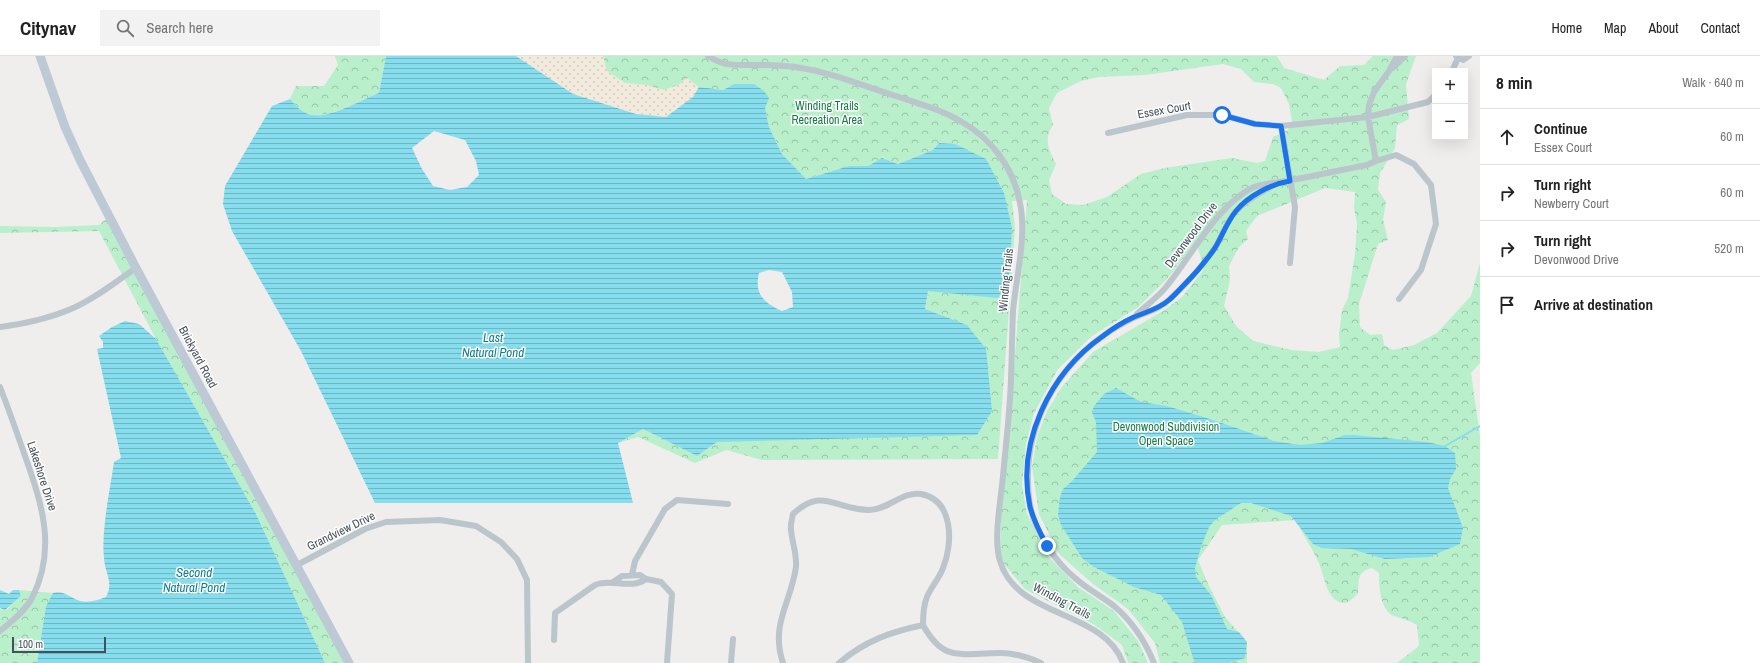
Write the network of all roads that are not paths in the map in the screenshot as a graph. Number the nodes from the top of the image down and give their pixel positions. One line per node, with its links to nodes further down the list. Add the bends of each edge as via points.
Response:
1 (40, 56): 17 (street, Brickyard Road, via 80,160)
2 (708, 56): 38 (street, Winding Trails, via 730,64 800,67 833,75 947,114 974,130 1006,165 1017,190 1022,232 1013,311 1008,429 998,538 999,557 1005,574 1013,585 1030,599 1105,637 1117,649)
3 (1397, 56): 8 (street)
4 (1405, 56): 8 (street)
5 (1469, 56): 6 (street, via 1465,59)
6 (1457, 57): 7 (street)
7 (1453, 68)
8 (1389, 71): 10 (street, via 1374,92)
9 (1432, 98): 10 (street, Essex Court, via 1428,102)
10 (1368, 117): 11 (street, Essex Court); 13 (street)
11 (1281, 126): 12 (street, Essex Court, via 1255,124 1222,115 1187,115); 14 (street)
12 (1108, 133)
13 (1376, 161): 14 (street, Devonwood Drive); 18 (street, Devonwood Drive, via 1396,155 1414,164 1431,185 1436,224 1421,270)
14 (1290, 181): 15 (street, Devonwood Drive); 16 (street, via 1295,207)
15 (1277, 183): 19 (street, Devonwood Drive, via 1253,196 1236,211 1214,250 1169,300); 19 (street, Devonwood Drive, via 1266,183 1253,188 1228,205 1166,288)
16 (1290, 263)
17 (136, 268): 20 (street, via 98,295 71,309); 23 (street, Brickyard Road)
18 (1399, 300)
19 (1133, 318): 39 (street, Devonwood Drive, via 1103,335 1088,348 1053,388 1040,414 1030,446 1027,466 1028,489 1036,525 1055,557 1074,578 1122,614 1142,639)
20 (0, 327)
21 (0, 387): 28 (street, Lakeshore Drive, via 40,498 46,530 44,564 31,599 15,619)
22 (728, 504): 24 (street, via 677,500 665,509 635,561)
23 (297, 565): 31 (street, Brickyard Road); 32 (street, Grandview Drive, via 365,529 386,522 440,520 476,526 501,542 516,559 526,580)
24 (632, 575): 25 (street, via 640,575); 26 (street, via 622,576)
25 (646, 579): 26 (street, via 630,584); 33 (street, via 661,582 672,594)
26 (614, 582): 30 (street, via 595,585 555,613)
27 (923, 624): 35 (street, via 927,597 944,567 948,546 949,524 944,510 934,499 921,494 908,495 870,510 822,500 811,501 793,514 790,528 796,565 780,619 779,652); 36 (street, via 885,634 852,652); 37 (street, via 938,649 951,657 1001,652 1017,654)
28 (0, 631)
29 (733, 639): 34 (street)
30 (554, 640)
31 (349, 663)
32 (528, 663)
33 (667, 663)
34 (731, 663)
35 (783, 663)
36 (839, 663)
37 (1041, 663)
38 (1123, 663)
39 (1154, 663)

